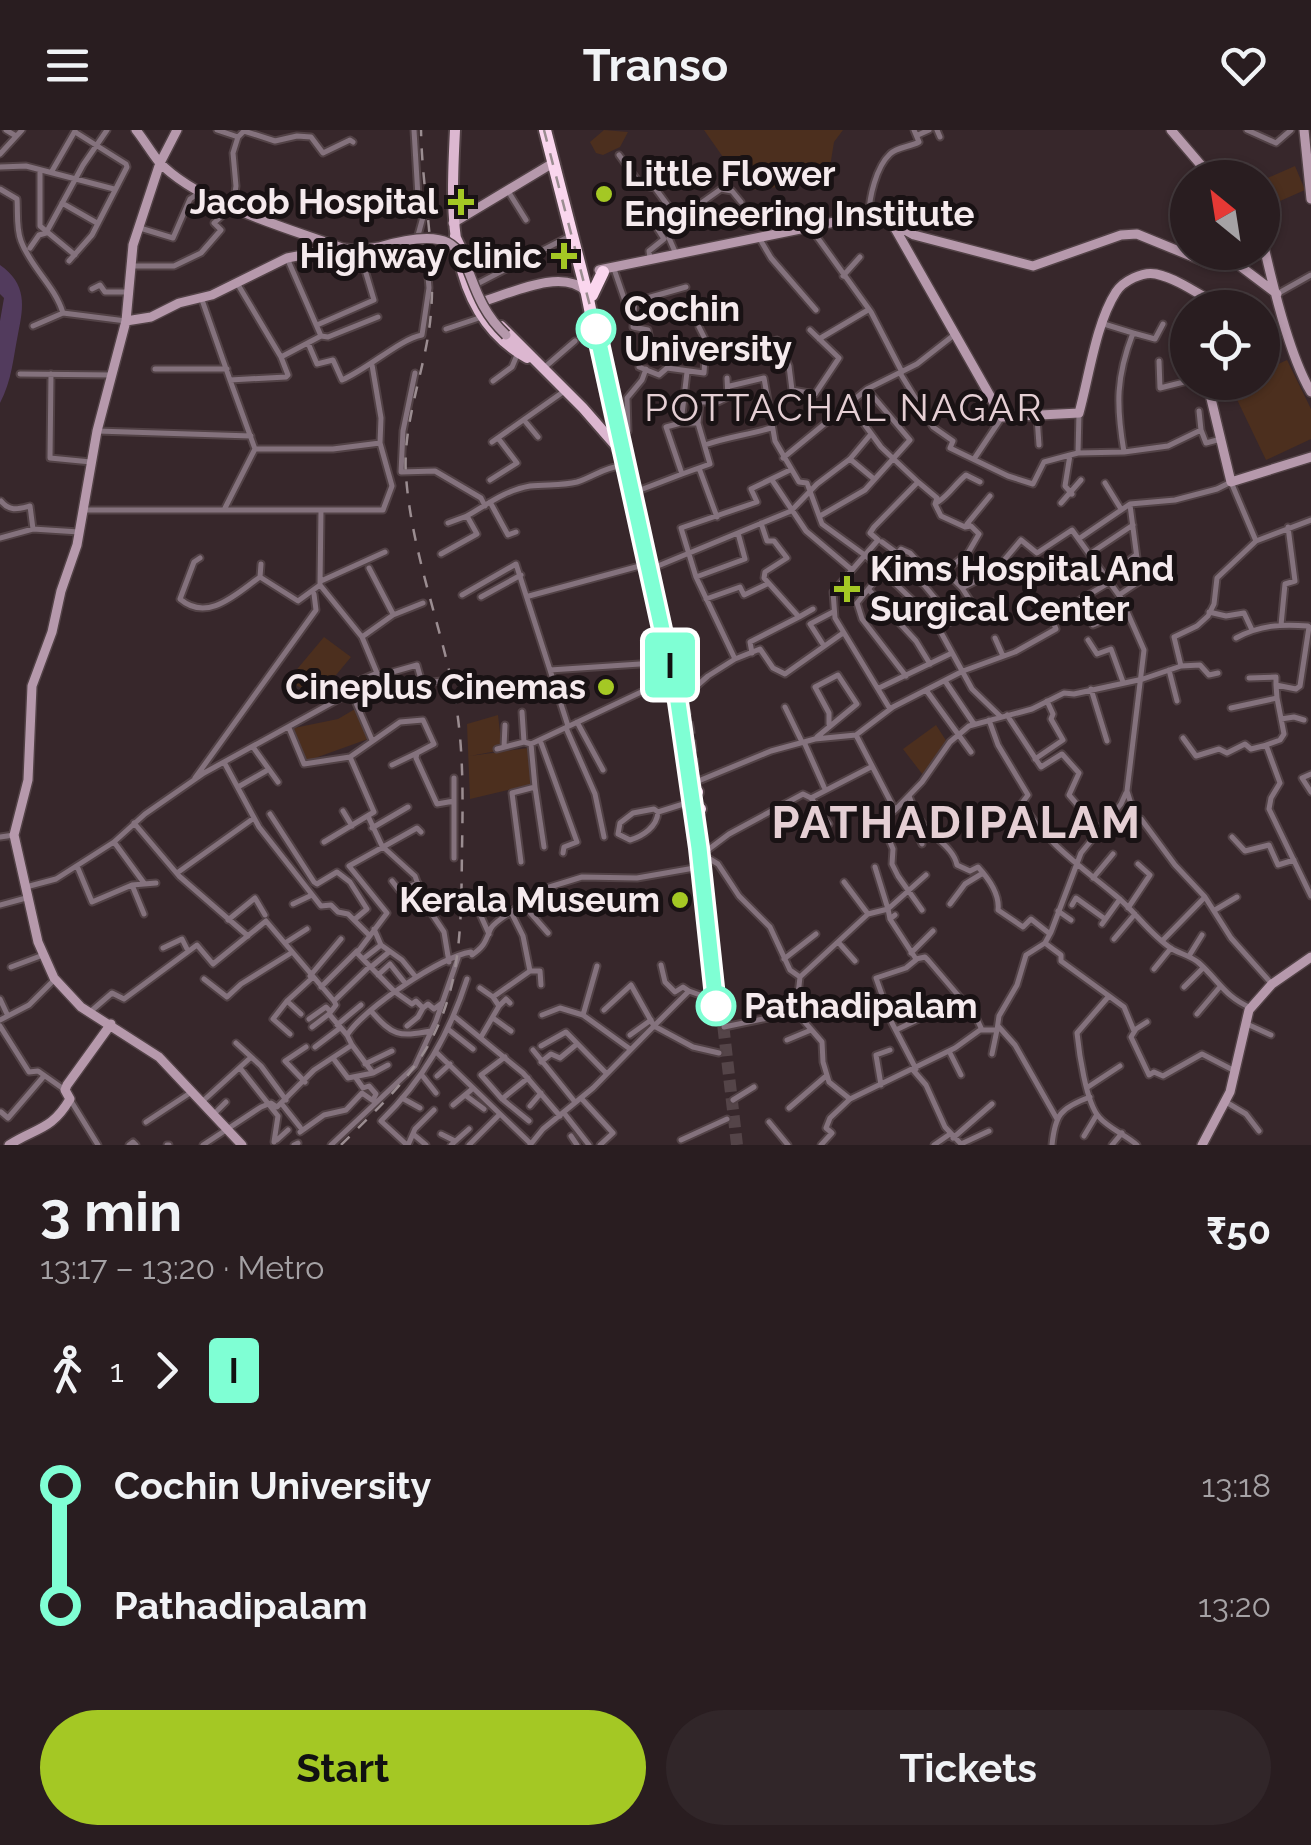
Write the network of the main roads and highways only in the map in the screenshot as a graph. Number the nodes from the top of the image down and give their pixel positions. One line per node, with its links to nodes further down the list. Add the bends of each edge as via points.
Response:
1 (455, 130): 3 (main road)
2 (548, 130): 4 (highway); 4 (highway)
3 (456, 236): 7 (main road); 7 (main road, via 455,253)
4 (577, 247): 5 (highway)
5 (597, 273): 6 (highway); 6 (highway)
6 (590, 294): 9 (highway)
7 (480, 302): 8 (main road); 8 (main road, via 485,318)
8 (515, 346): 9 (main road)
9 (615, 436)

